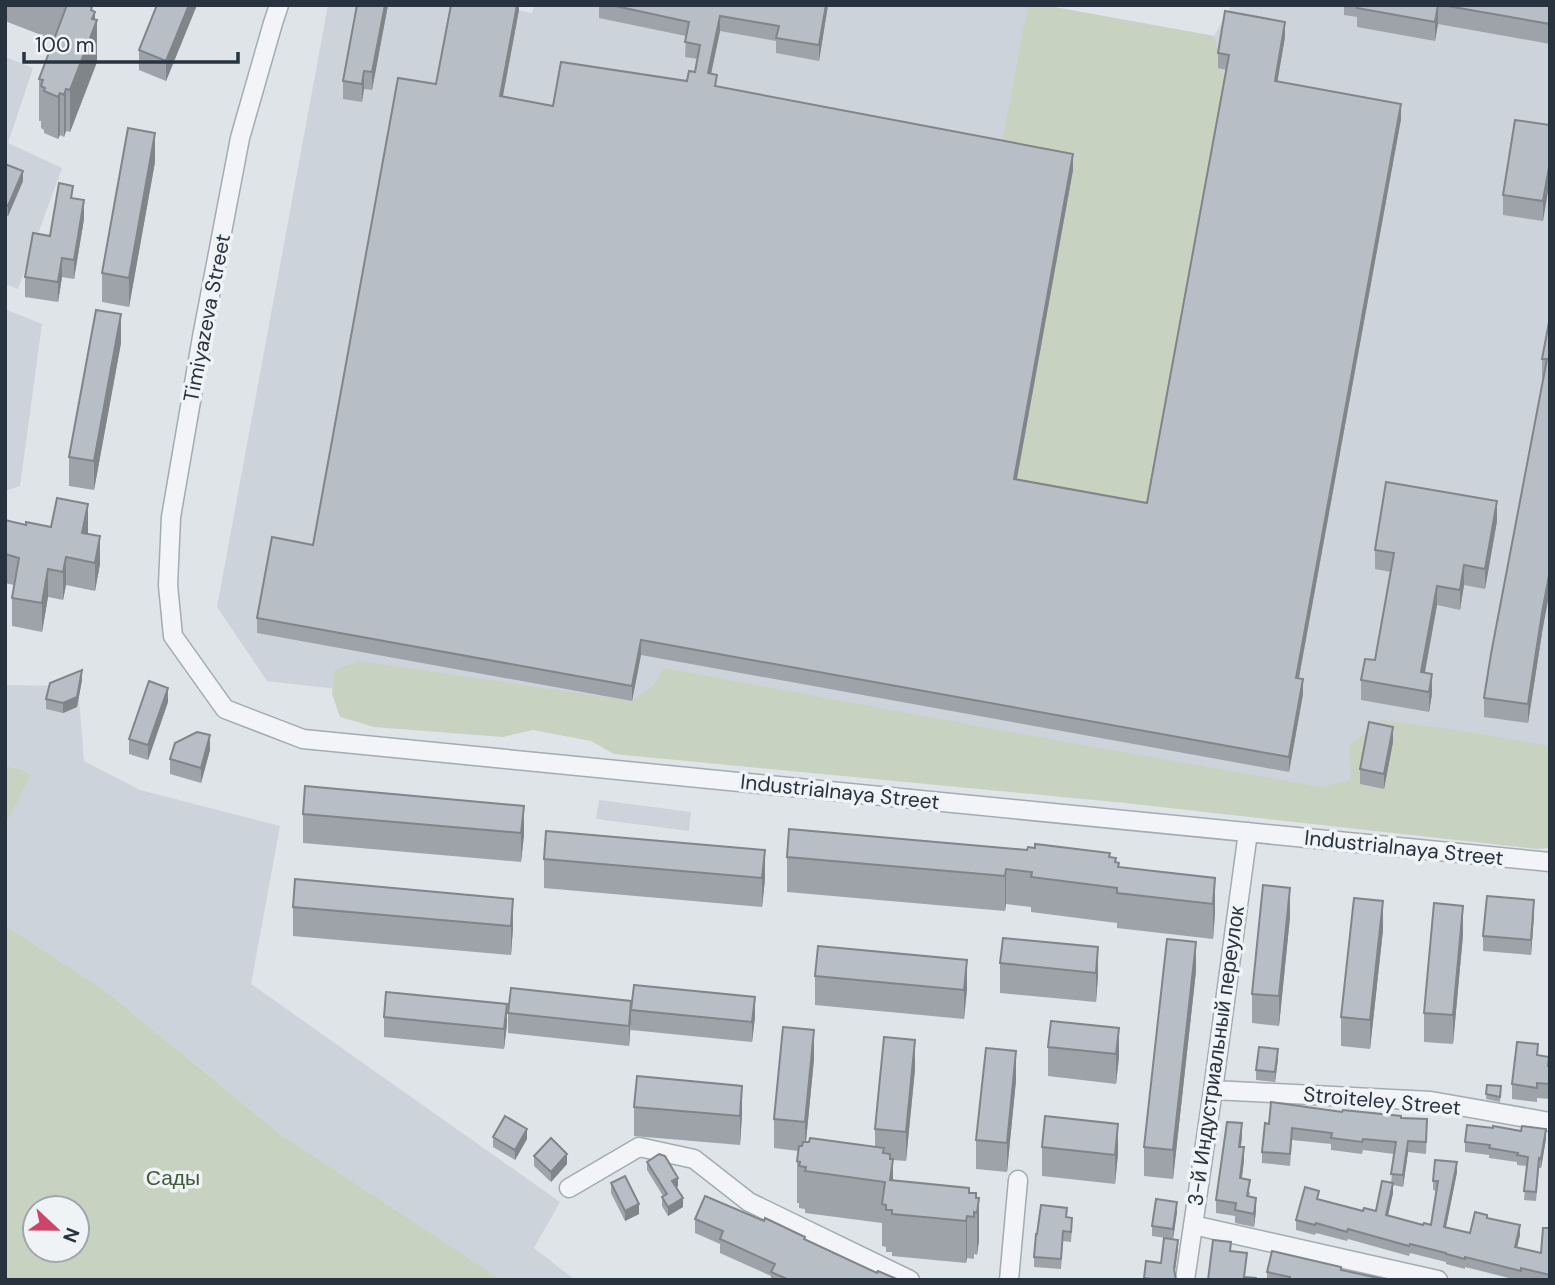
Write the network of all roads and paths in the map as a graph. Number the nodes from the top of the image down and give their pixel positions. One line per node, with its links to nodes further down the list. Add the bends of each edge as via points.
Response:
1 (279, 5): 2 (street, Timiyazeva Street, via 240,138 173,504 168,585)
2 (173, 636): 3 (street, Industrialnaya Street, via 225,709 303,739)
3 (1248, 832): 4 (street, Industrialnaya Street); 5 (street, 3-й Индустриальный переулок)
4 (1550, 862)
5 (1213, 1090): 6 (street, Stroiteley Street, via 1431,1101); 9 (street, 3-й Индустриальный переулок)
6 (1550, 1122)
7 (1018, 1181): 11 (street)
8 (569, 1188): 10 (street, via 639,1147 694,1159 749,1202)
9 (1193, 1225): 12 (street, 3-й Индустриальный переулок); 13 (street)
10 (910, 1280)
11 (1009, 1280)
12 (1185, 1280)
13 (1438, 1280)

